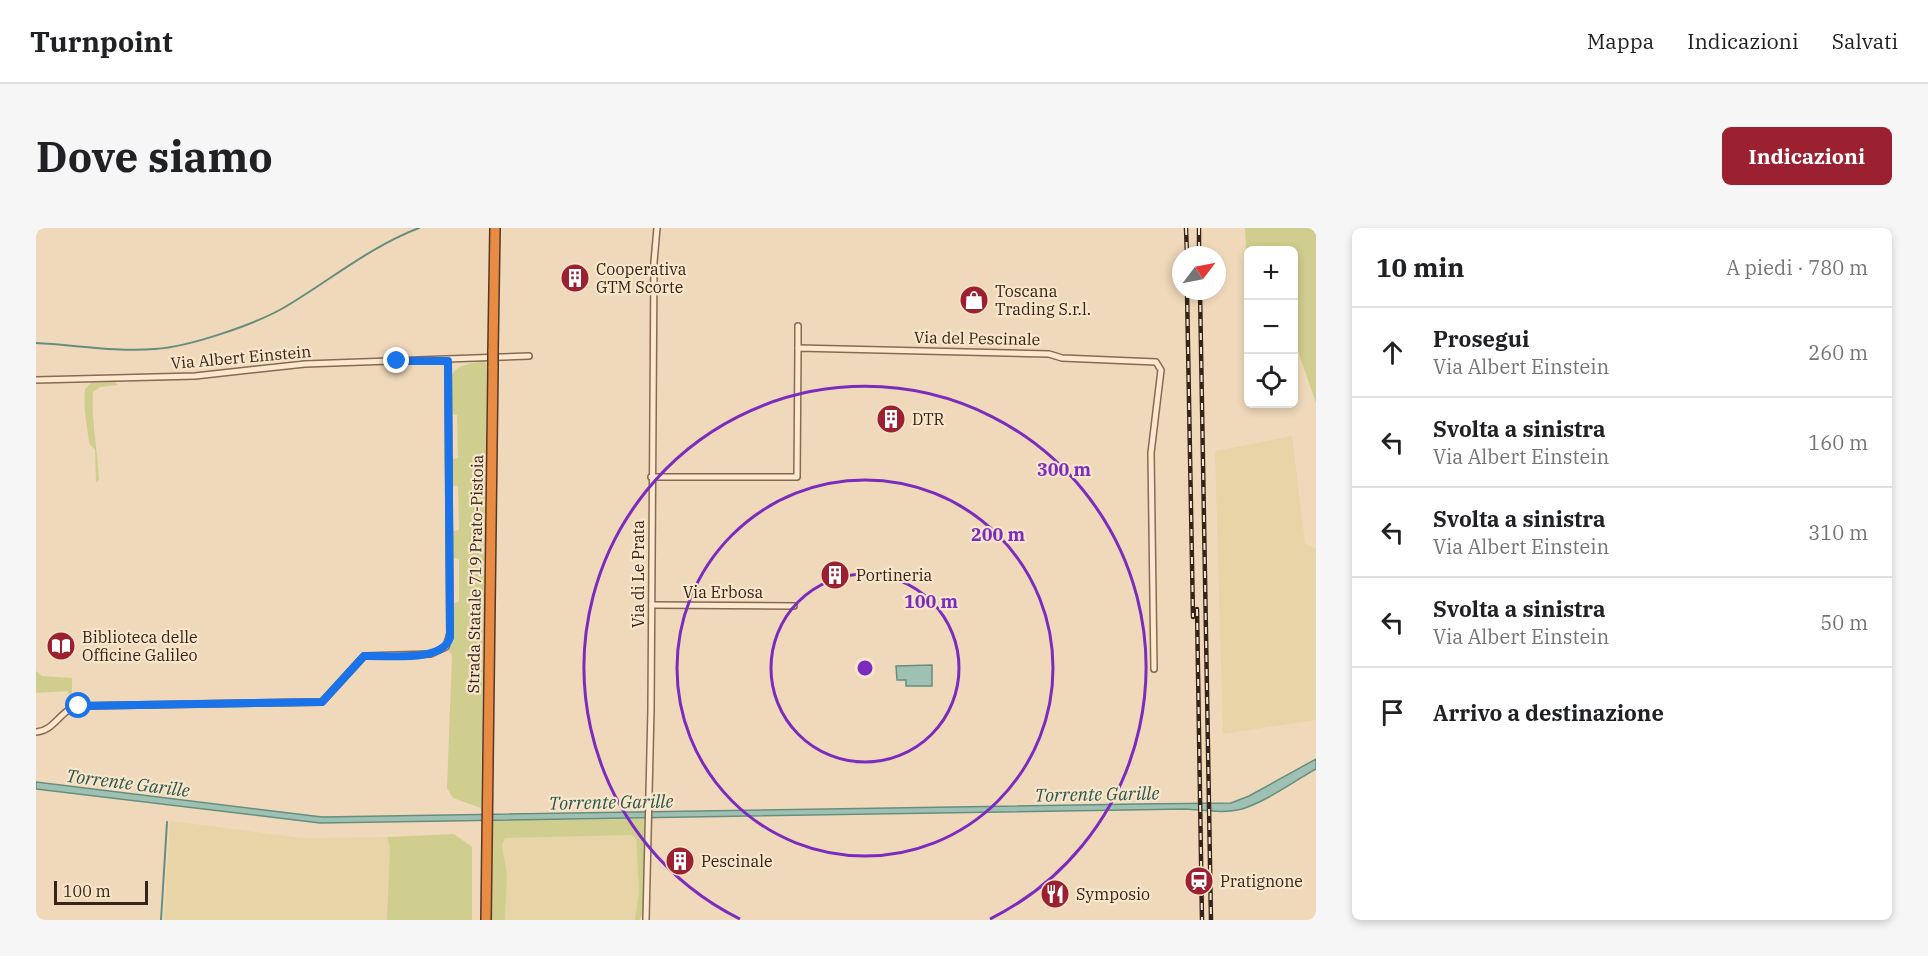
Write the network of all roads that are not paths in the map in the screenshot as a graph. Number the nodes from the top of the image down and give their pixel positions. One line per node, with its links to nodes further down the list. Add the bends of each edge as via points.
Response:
1 (657, 228): 8 (street, Via di Le Prata)
2 (495, 230): 13 (highway, Strada Statale 719 Prato-Pistoia, bridge)
3 (798, 327): 4 (street)
4 (798, 348): 8 (street, via 797,477); 11 (street, Via del Pescinale, via 1049,354 1062,358 1156,362 1161,370 1151,453)
5 (529, 356): 6 (street, Via Albert Einstein)
6 (448, 361): 7 (street, Via Albert Einstein, via 305,364 195,376); 12 (street, via 450,638 446,647 431,654 364,656 322,702 79,706 66,710 48,729)
7 (36, 380)
8 (651, 477): 9 (street, Via di Le Prata)
9 (652, 605): 10 (street, Via Erbosa); 14 (street, Via di Le Prata)
10 (794, 606)
11 (1154, 669)
12 (36, 732)
13 (486, 920)
14 (646, 920)

